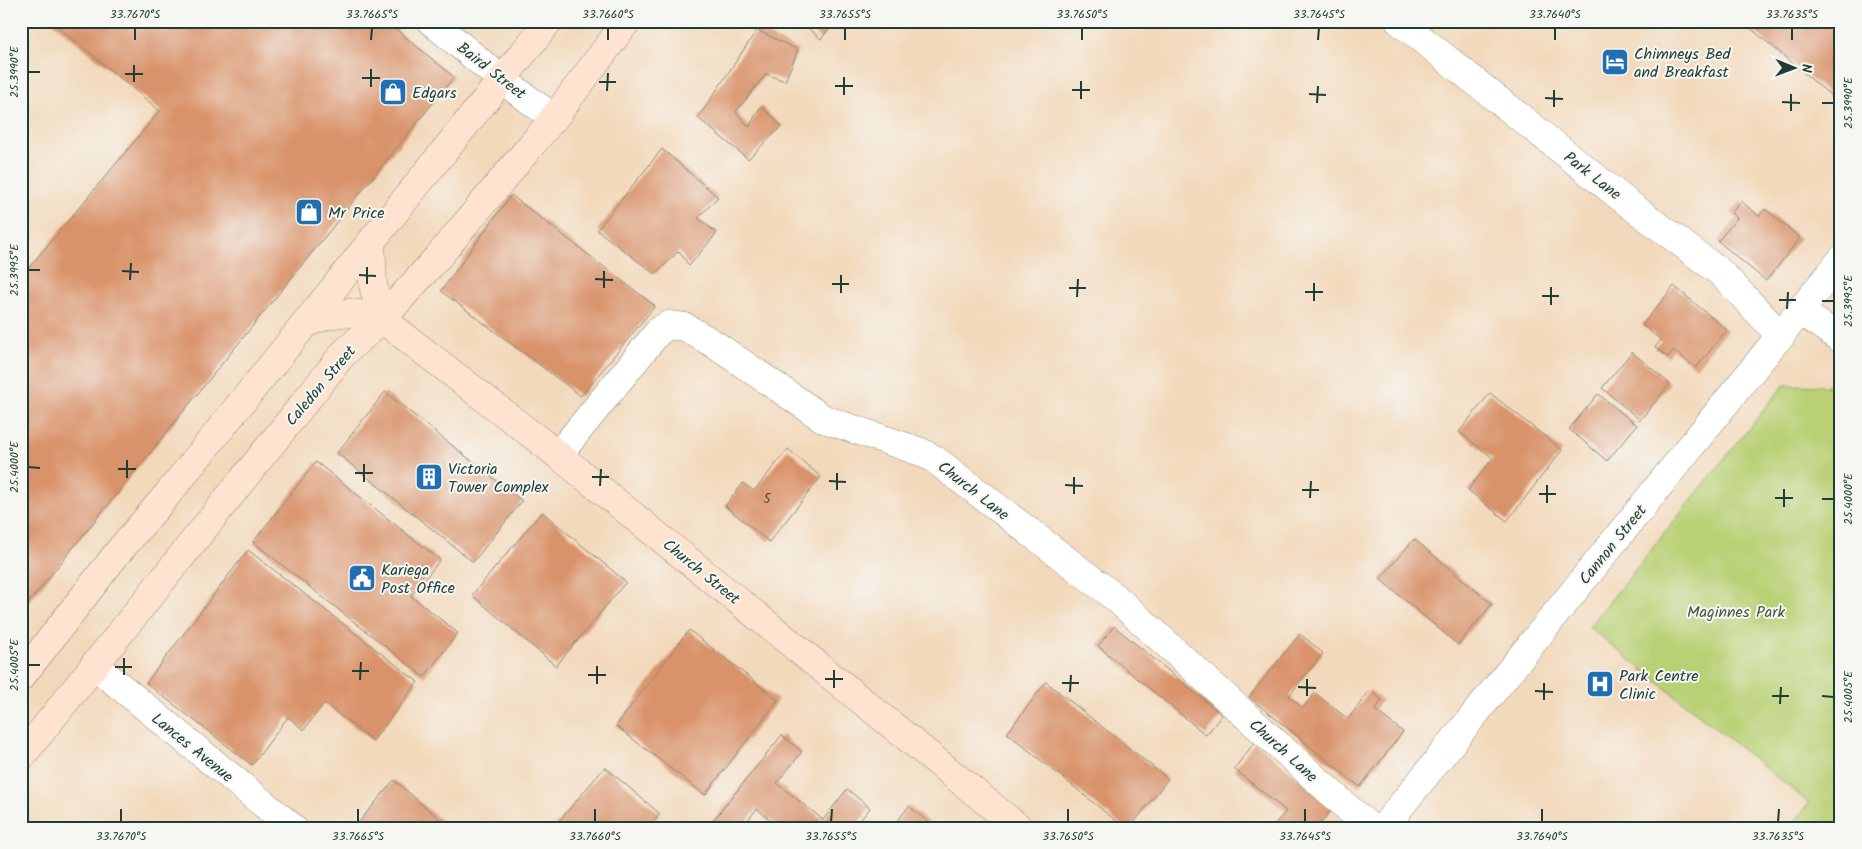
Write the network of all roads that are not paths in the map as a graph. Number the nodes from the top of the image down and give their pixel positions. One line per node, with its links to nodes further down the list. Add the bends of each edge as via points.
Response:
1 (431, 21): 5 (street, Baird Street)
2 (549, 21): 5 (main road)
3 (627, 21): 6 (main road, Caledon Street)
4 (1399, 21): 12 (street, Park Lane, via 1721,274)
5 (502, 80): 6 (street, Baird Street); 7 (main road)
6 (554, 118): 10 (main road, Caledon Street)
7 (371, 243): 10 (main road, via 373,285); 11 (main road)
8 (1841, 260): 9 (street, Cannon Street)
9 (1800, 311): 12 (street, Cannon Street); 13 (street)
10 (382, 319): 11 (main road, via 359,312 344,312); 14 (main road, Church Street); 15 (main road, Caledon Street, via 344,353)
11 (305, 324): 16 (main road, via 119,551)
12 (1781, 336): 21 (street, Cannon Street)
13 (1841, 339)
14 (558, 455): 19 (main road, Church Street); 20 (street, Church Lane, via 659,331 668,325 685,327 824,419 934,459 1116,598)
15 (94, 665): 17 (main road, Caledon Street); 18 (street, Lances Avenue)
16 (21, 677)
17 (21, 757)
18 (293, 828)
19 (1019, 828)
20 (1370, 828)
21 (1384, 828)

